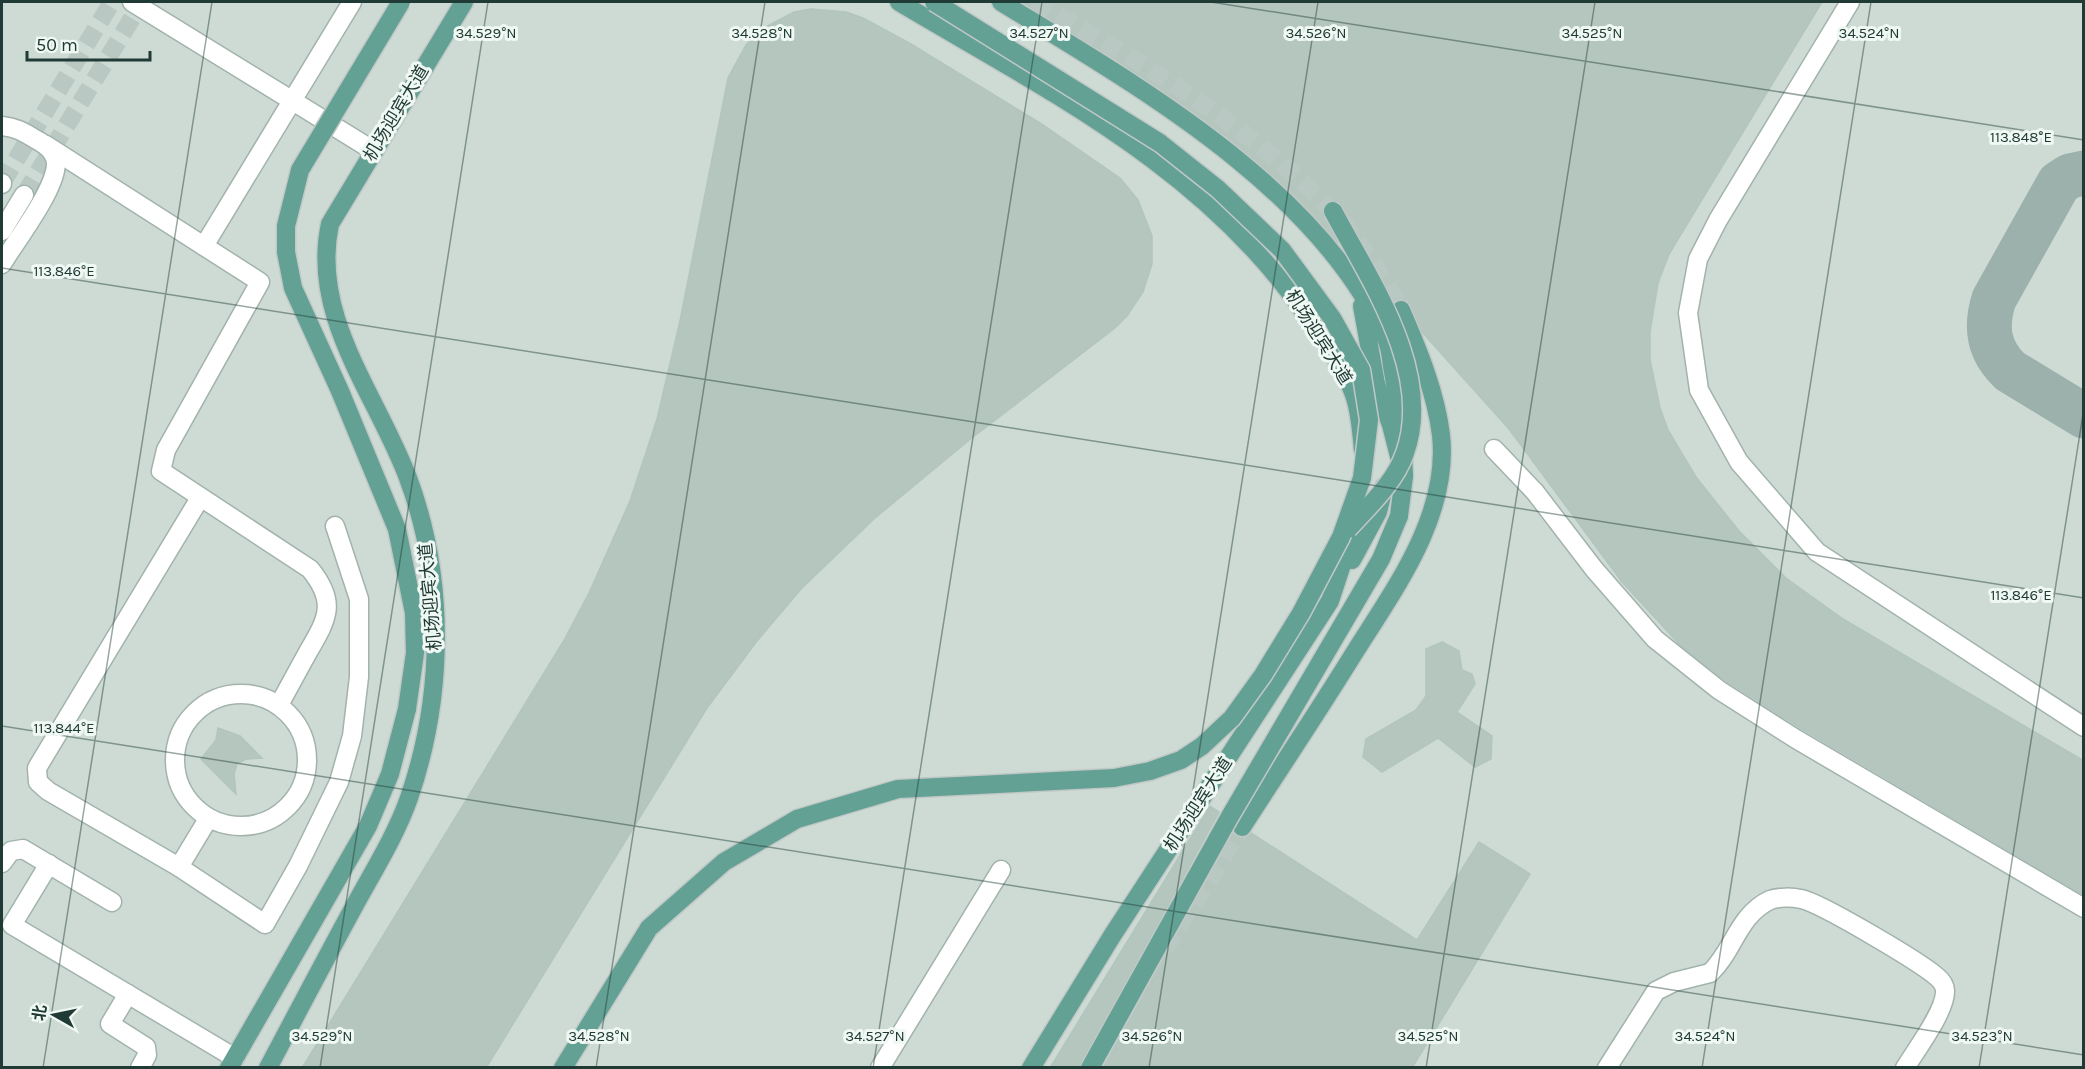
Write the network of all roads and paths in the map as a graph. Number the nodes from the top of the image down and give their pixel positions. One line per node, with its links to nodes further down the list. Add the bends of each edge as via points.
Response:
1 (132, 2): 11 (street)
2 (352, 2): 11 (street)
3 (401, 2): 42 (main road, bridge, via 300,170 286,226 286,252 293,288 397,529 414,613 415,653 407,709 390,774 368,826)
4 (455, 2): 10 (main road)
5 (464, 2): 10 (main road, 机场迎宾大道)
6 (899, 2): 22 (main road, 机场迎宾大道, via 1106,126 1167,169 1219,212 1284,281)
7 (934, 2): 29 (main road, bridge, via 1160,143 1218,189 1282,250 1332,318 1361,370 1369,420 1362,478)
8 (1001, 2): 20 (main road, via 1200,130 1300,217)
9 (1850, 2): 32 (street, via 1698,259 1688,313 1699,390 1739,462 1816,552)
10 (438, 44): 14 (main road, 机场迎宾大道)
11 (292, 100): 14 (street); 18 (street)
12 (2, 126): 13 (street, via 14,127)
13 (46, 145): 18 (street); 19 (street, via 55,158 52,183)
14 (374, 151): 44 (main road, 机场迎宾大道, via 330,224 325,246 329,298 350,355 408,478 420,517 429,552 436,629 433,691 408,800)
15 (24, 195): 17 (street)
16 (1333, 211): 29 (main road, bridge, via 1390,318 1404,356 1413,411 1406,453 1388,483)
17 (2, 231)
18 (204, 246): 27 (street, via 260,282 166,450 161,471)
19 (2, 264)
20 (1360, 293): 23 (main road); 26 (main road, via 1387,343 1402,418)
21 (1401, 310): 34 (main road, via 1422,363 1441,436 1440,469 1430,515 1406,570)
22 (1321, 336): 23 (main road); 30 (main road, 机场迎宾大道, via 1353,393 1363,450 1363,500)
23 (1376, 384): 24 (main road)
24 (1390, 425): 26 (main road); 30 (main road, via 1388,470 1378,512)
25 (1494, 449): 40 (street, via 1535,492 1655,639 1719,690)
26 (1404, 476): 48 (main road, bridge, via 1399,516 1376,570 1229,818)
27 (200, 498): 31 (street, via 310,569 326,594 324,626); 37 (street, via 37,768 38,782 48,791)
28 (336, 526): 37 (street, via 359,599 359,677 352,736 339,782 265,924)
29 (1341, 537): 45 (main road, bridge, via 1263,675 1232,718 1202,746 1181,760 1114,778 898,789 797,819 724,862 649,928)
30 (1330, 601): 47 (main road, 机场迎宾大道)
31 (279, 705): 33 (street, via 294,719 304,737 306,777 298,796 276,817 248,827 227,826); 33 (street, via 260,696 238,693 217,698 184,725 176,745 177,777 192,805)
32 (2084, 727)
33 (208, 819): 37 (street)
34 (1242, 827)
35 (2, 863): 36 (street, via 11,851 19,848)
36 (49, 864): 39 (street); 41 (street, via 12,925)
37 (178, 867)
38 (1001, 870): 46 (street)
39 (112, 902)
40 (2084, 908)
41 (128, 994): 42 (street); 43 (street, via 110,1024 146,1047 147,1055)
42 (232, 1063)
43 (140, 1068)
44 (268, 1068)
45 (563, 1068)
46 (880, 1068)
47 (1031, 1068)
48 (1090, 1068)
49 (1607, 1068): 50 (street, via 1656,991 1674,982 1710,974 1752,913 1770,900 1792,898 1821,907 1942,982 1946,989 1941,1006)
50 (1905, 1068)

